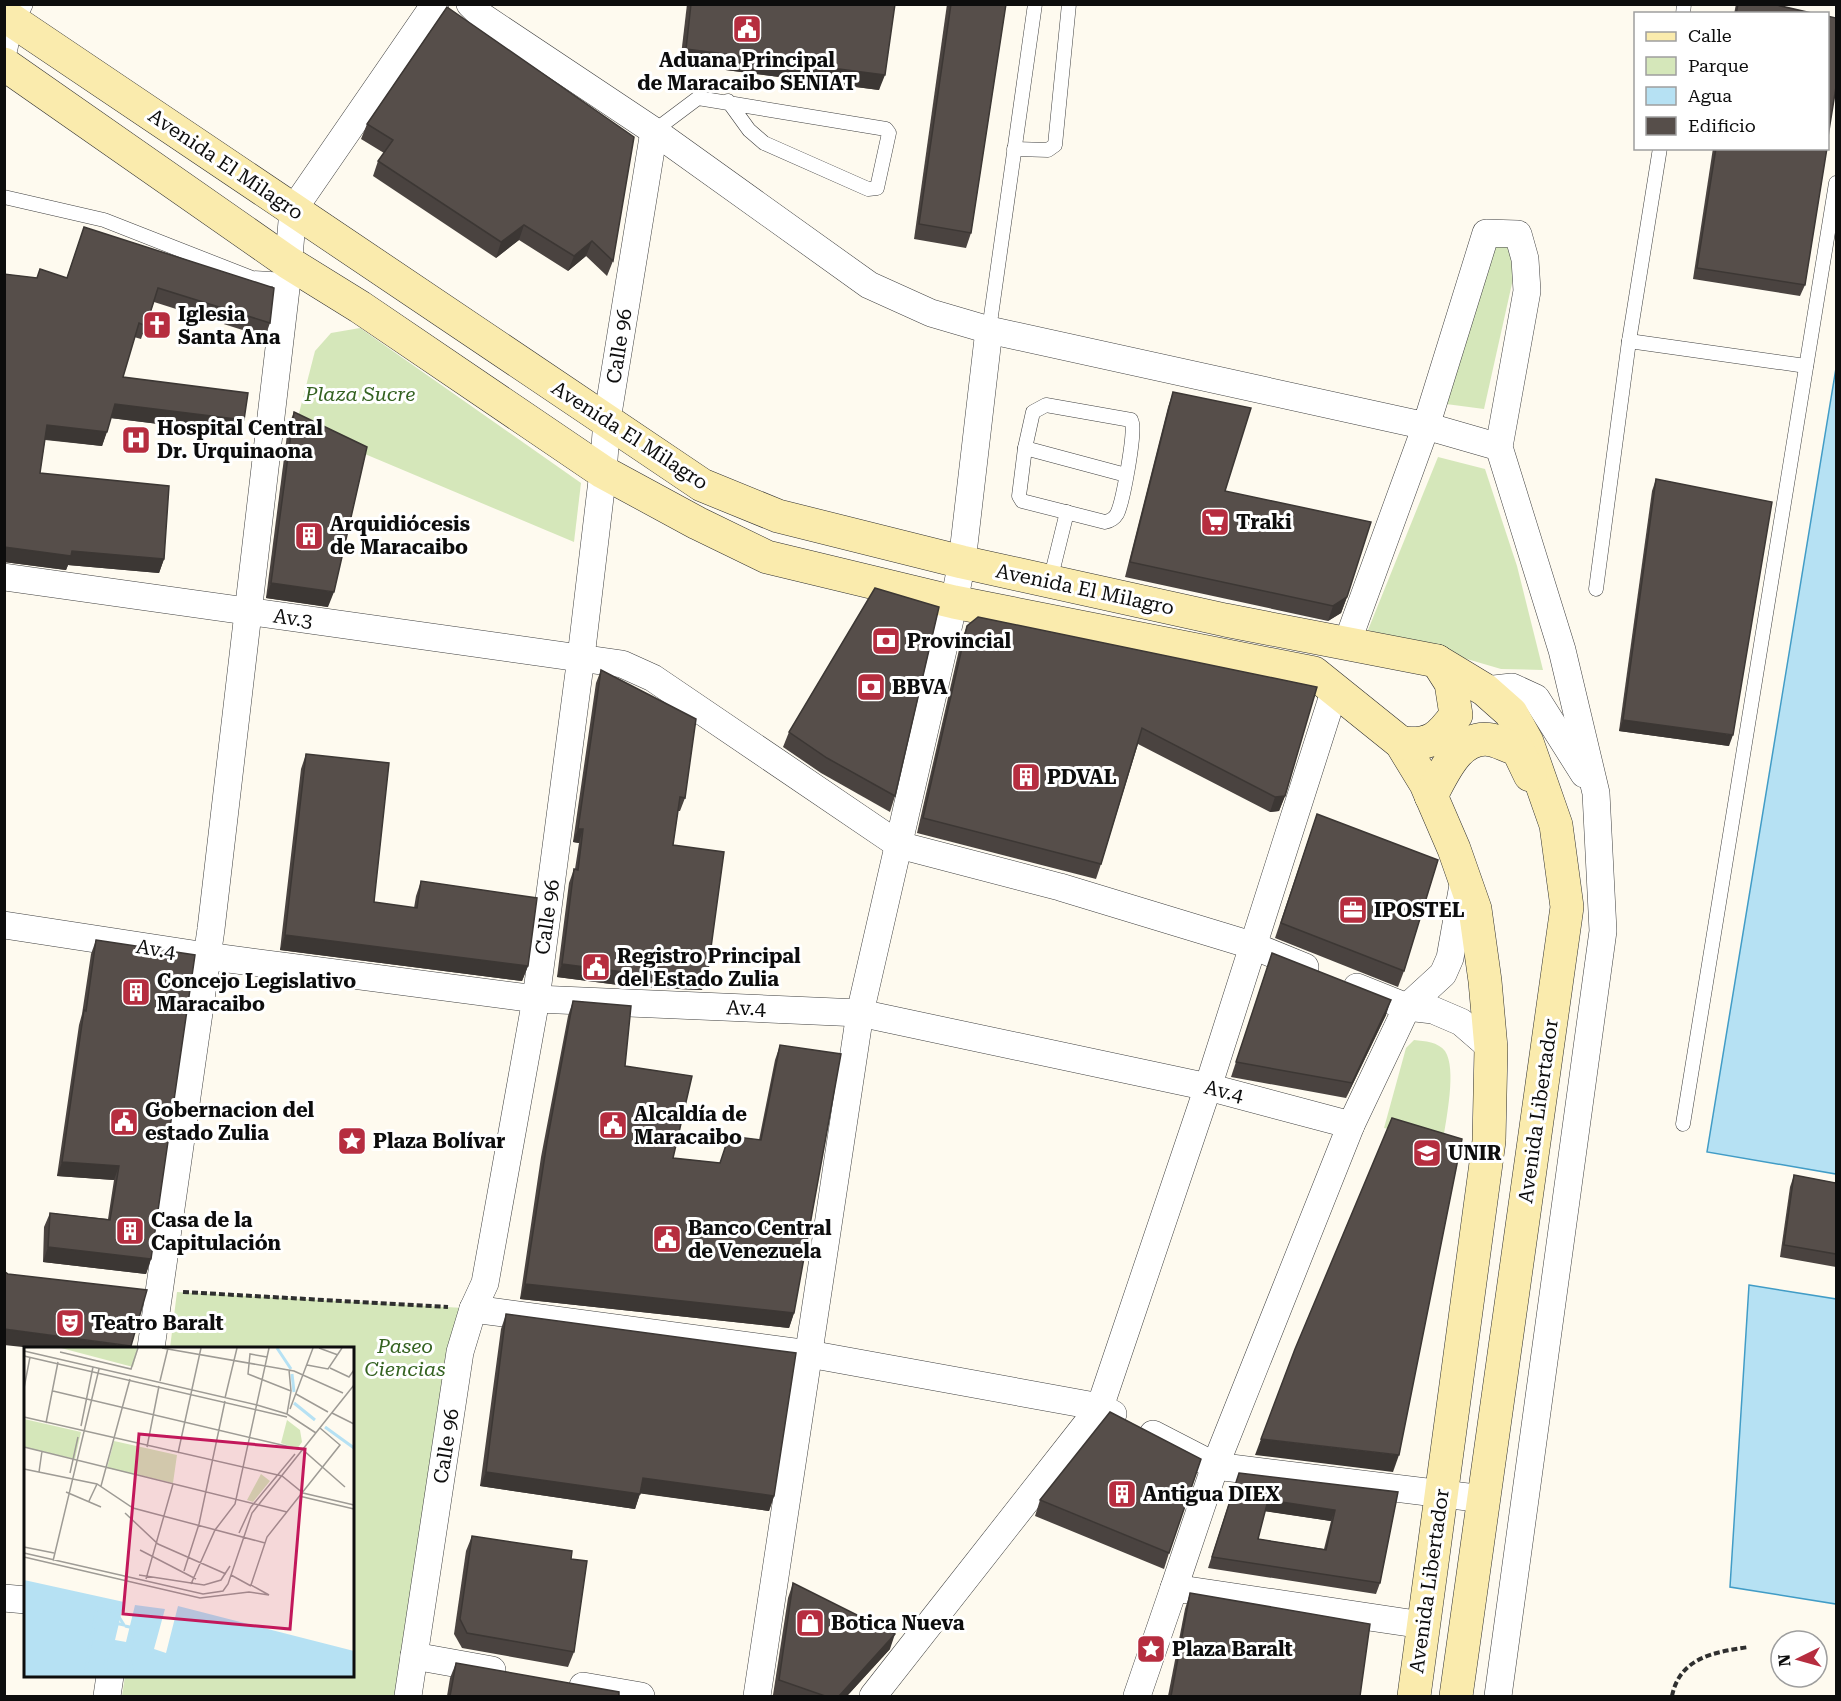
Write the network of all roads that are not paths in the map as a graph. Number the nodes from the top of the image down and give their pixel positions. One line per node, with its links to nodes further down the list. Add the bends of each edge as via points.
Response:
1 (435, 4): 13 (street)
2 (1035, 4): 9 (lane)
3 (1069, 4): 9 (lane, via 1055,145 1048,150)
4 (479, 9): 8 (street)
5 (10, 21): 13 (main road, Avenida El Milagro)
6 (4, 64): 14 (main road, Avenida El Milagro)
7 (728, 101): 7 (lane, via 764,143 868,189 877,188 889,133 886,129); 8 (lane, via 699,98)
8 (654, 131): 15 (street, via 869,285 931,313); 18 (street, Calle 96)
9 (1014, 149): 15 (lane)
10 (1660, 150): 16 (lane)
11 (1836, 183): 17 (lane)
12 (4, 197): 14 (lane, via 104,220 252,278)
13 (293, 210): 14 (street); 18 (main road, Avenida El Milagro)
14 (288, 272): 22 (main road, Avenida El Milagro, via 360,307); 30 (street)
15 (989, 330): 19 (street); 25 (street)
16 (1629, 341): 17 (lane); 28 (lane)
17 (1806, 366): 50 (lane)
18 (606, 420): 22 (street, Calle 96); 25 (main road, Avenida El Milagro, via 702,485 777,516)
19 (1426, 426): 20 (street); 20 (street, via 1486,233 1518,234 1526,259 1527,291); 31 (street)
20 (1499, 447): 37 (street, via 1562,650)
21 (1025, 448): 23 (lane); 23 (lane, via 1033,412 1046,405 1131,420 1134,426); 24 (lane, via 1018,488 1022,501)
22 (603, 472): 29 (main road, Avenida El Milagro, via 767,557); 32 (street, Calle 96)
23 (1126, 475): 24 (lane, via 1117,514 1111,521)
24 (1067, 512): 27 (lane)
25 (962, 562): 27 (main road, Avenida El Milagro); 29 (street)
26 (4, 577): 30 (street, Av.3)
27 (1050, 581): 31 (main road, Avenida El Milagro)
28 (1596, 589)
29 (954, 602): 34 (main road, Avenida El Milagro, via 1314,674); 40 (street)
30 (247, 611): 32 (street, Av.3); 44 (street)
31 (1347, 643): 33 (main road, Avenida Libertador)
32 (581, 657): 40 (street, Av.3, via 622,664 653,678); 45 (street, Calle 96)
33 (1437, 661): 35 (main road, Avenida Libertador); 36 (main road, via 1451,683 1456,715 1441,735 1420,745)
34 (1335, 689): 36 (main road, Avenida Libertador); 43 (street)
35 (1485, 690): 37 (street, via 1512,687 1536,698); 39 (main road, Avenida Libertador, via 1511,713 1527,742)
36 (1401, 743): 38 (main road, Avenida Libertador)
37 (1596, 793): 53 (street, via 1603,931)
38 (1431, 796): 39 (main road, via 1450,761 1465,745 1490,739 1518,750); 41 (main road, Avenida Libertador)
39 (1556, 825): 52 (main road, Avenida Libertador, via 1567,907)
40 (899, 845): 43 (street, Av.3, via 1060,887); 47 (street)
41 (1464, 879): 46 (street, via 1450,957 1443,974); 48 (main road, Avenida Libertador, via 1475,909)
42 (4, 925): 44 (street, Av.4)
43 (1251, 945): 46 (street, Av.3); 49 (street)
44 (206, 956): 45 (street, Av.4); 55 (street, via 147,1290)
45 (536, 999): 47 (street, Av.4); 54 (street, Calle 96, via 485,1283)
46 (1407, 1007): 48 (street, Av.3, via 1433,1010 1461,1022); 51 (street)
47 (860, 1012): 49 (street, Av.4); 56 (street)
48 (1491, 1048): 59 (main road, Avenida Libertador, via 1489,1141)
49 (1208, 1087): 51 (street, Av.4); 57 (street)
50 (1683, 1124)
51 (1350, 1125): 58 (street)
52 (1520, 1242): 53 (street); 60 (main road, Avenida Libertador)
53 (1561, 1244): 77 (street)
54 (474, 1309): 56 (street); 65 (street, Calle 96, via 460,1352)
55 (151, 1347)
56 (809, 1354): 57 (street); 72 (street)
57 (1100, 1407): 58 (street); 73 (street)
58 (1215, 1466): 59 (street); 61 (street)
59 (1441, 1495): 60 (street); 64 (main road, Avenida Libertador)
60 (1484, 1498): 76 (main road, Avenida Libertador)
61 (1174, 1588): 64 (street); 74 (street)
62 (4, 1598): 63 (street)
63 (24, 1600)
64 (1423, 1625): 75 (main road, Avenida Libertador)
65 (414, 1656): 66 (street); 70 (street, Calle 96)
66 (516, 1674)
67 (110, 1677): 69 (street)
68 (562, 1682): 71 (street)
69 (107, 1696)
70 (408, 1696)
71 (641, 1696)
72 (757, 1696)
73 (873, 1696)
74 (1137, 1696)
75 (1414, 1696)
76 (1456, 1696)
77 (1498, 1696)

